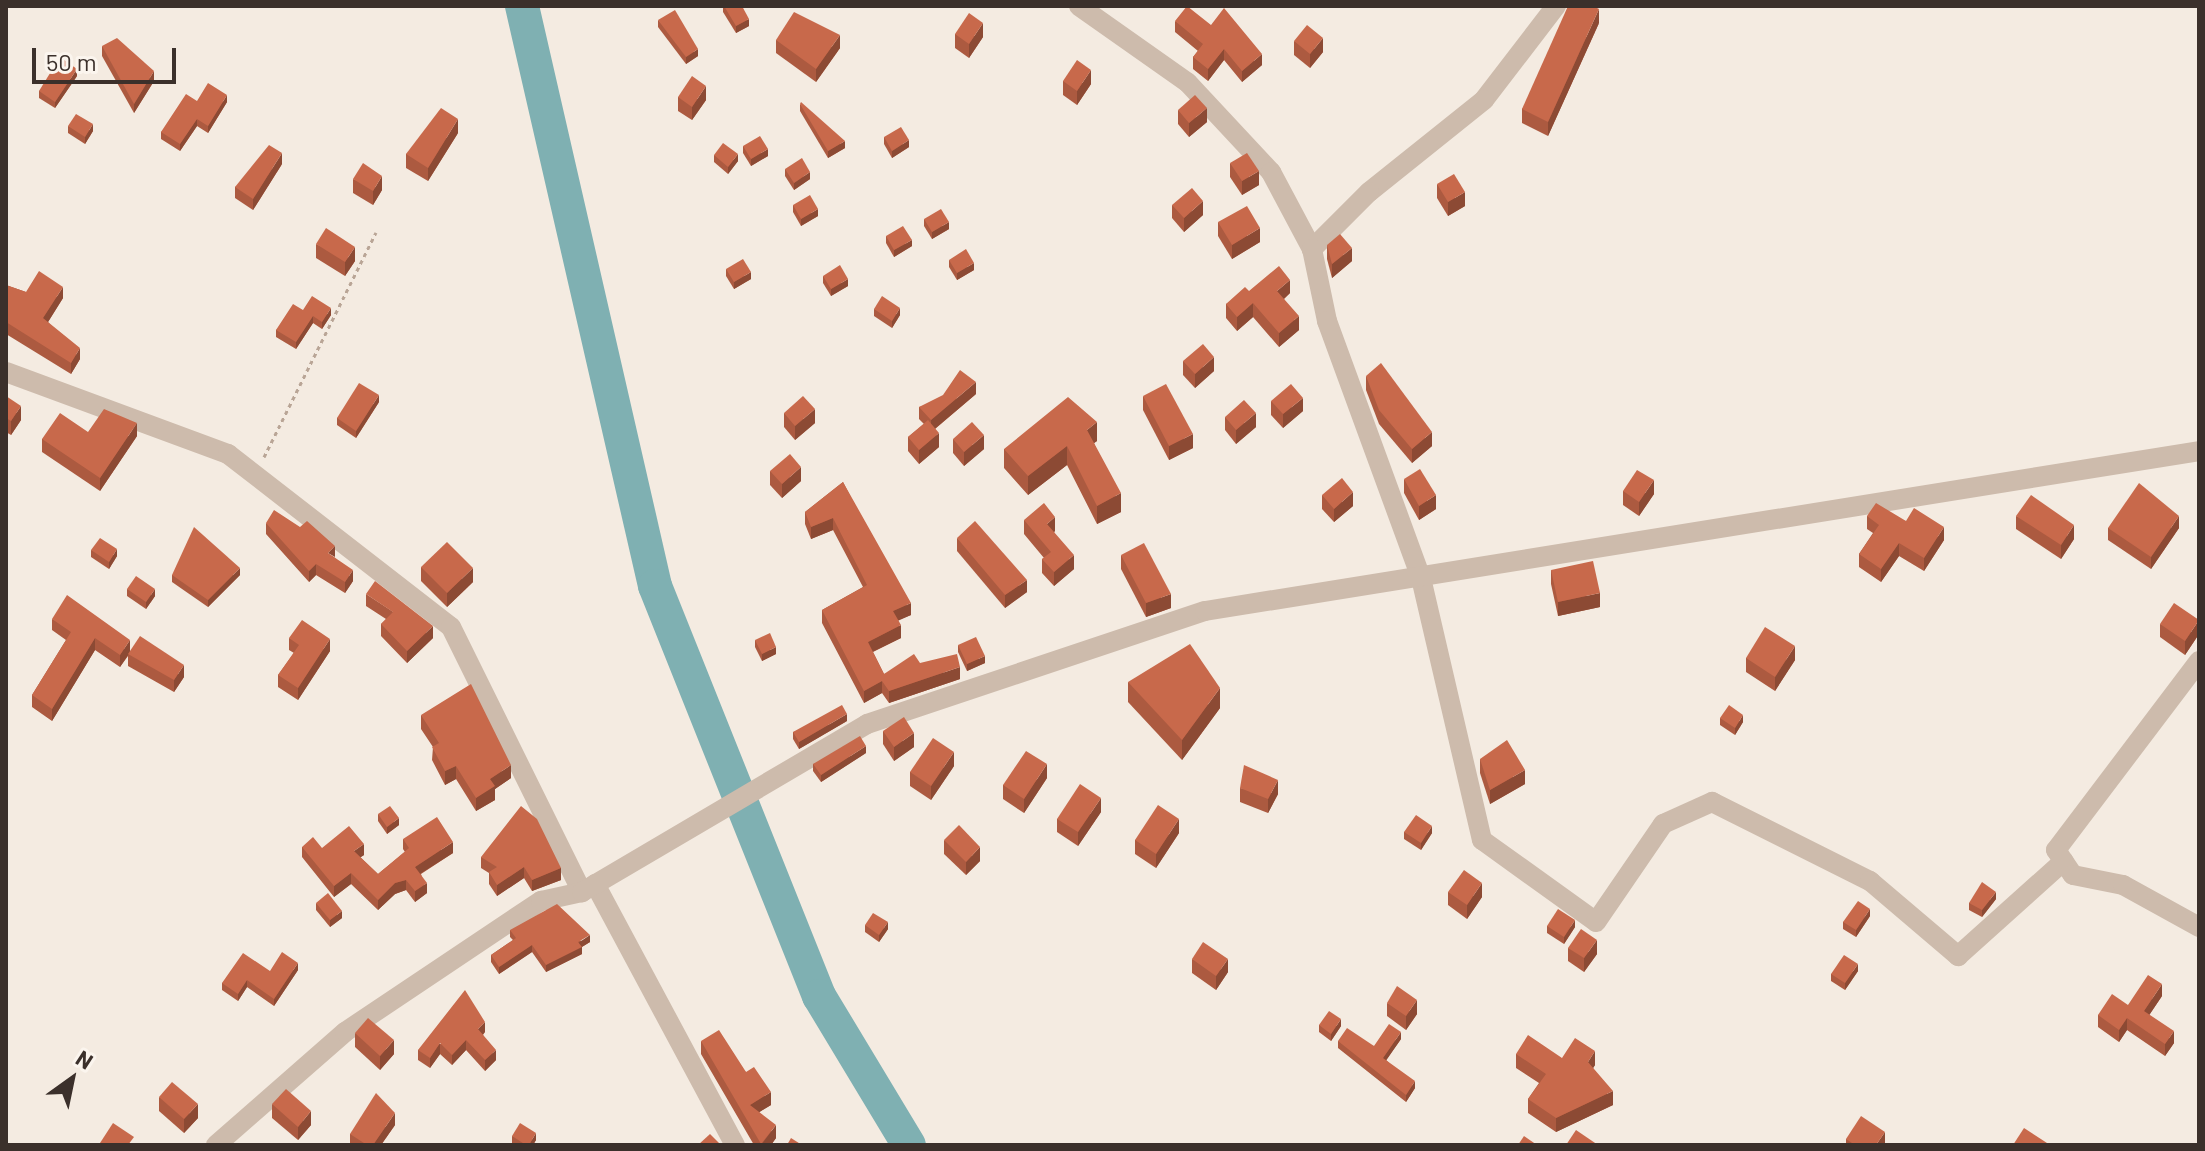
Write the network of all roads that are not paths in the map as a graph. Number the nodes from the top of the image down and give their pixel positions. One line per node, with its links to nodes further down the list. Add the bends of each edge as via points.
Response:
1 (1079, 6): 3 (street, via 1188,83 1271,172)
2 (1556, 6): 3 (street, via 1484,100 1369,192)
3 (1312, 249): 6 (street, via 1327,321)
4 (6, 372): 9 (street, via 228,454 451,627)
5 (2199, 451): 6 (street)
6 (1421, 578): 8 (street, via 1482,840 1583,918 1605,916 1663,824 1712,802 1870,881 1958,956); 9 (street, via 1205,611 867,724)
7 (2199, 661): 8 (street, via 2056,850)
8 (2064, 861): 10 (street, via 2073,875 2123,885)
9 (589, 888): 11 (street, via 541,901 345,1032); 12 (street)
10 (2199, 927)
11 (216, 1145)
12 (735, 1145)

